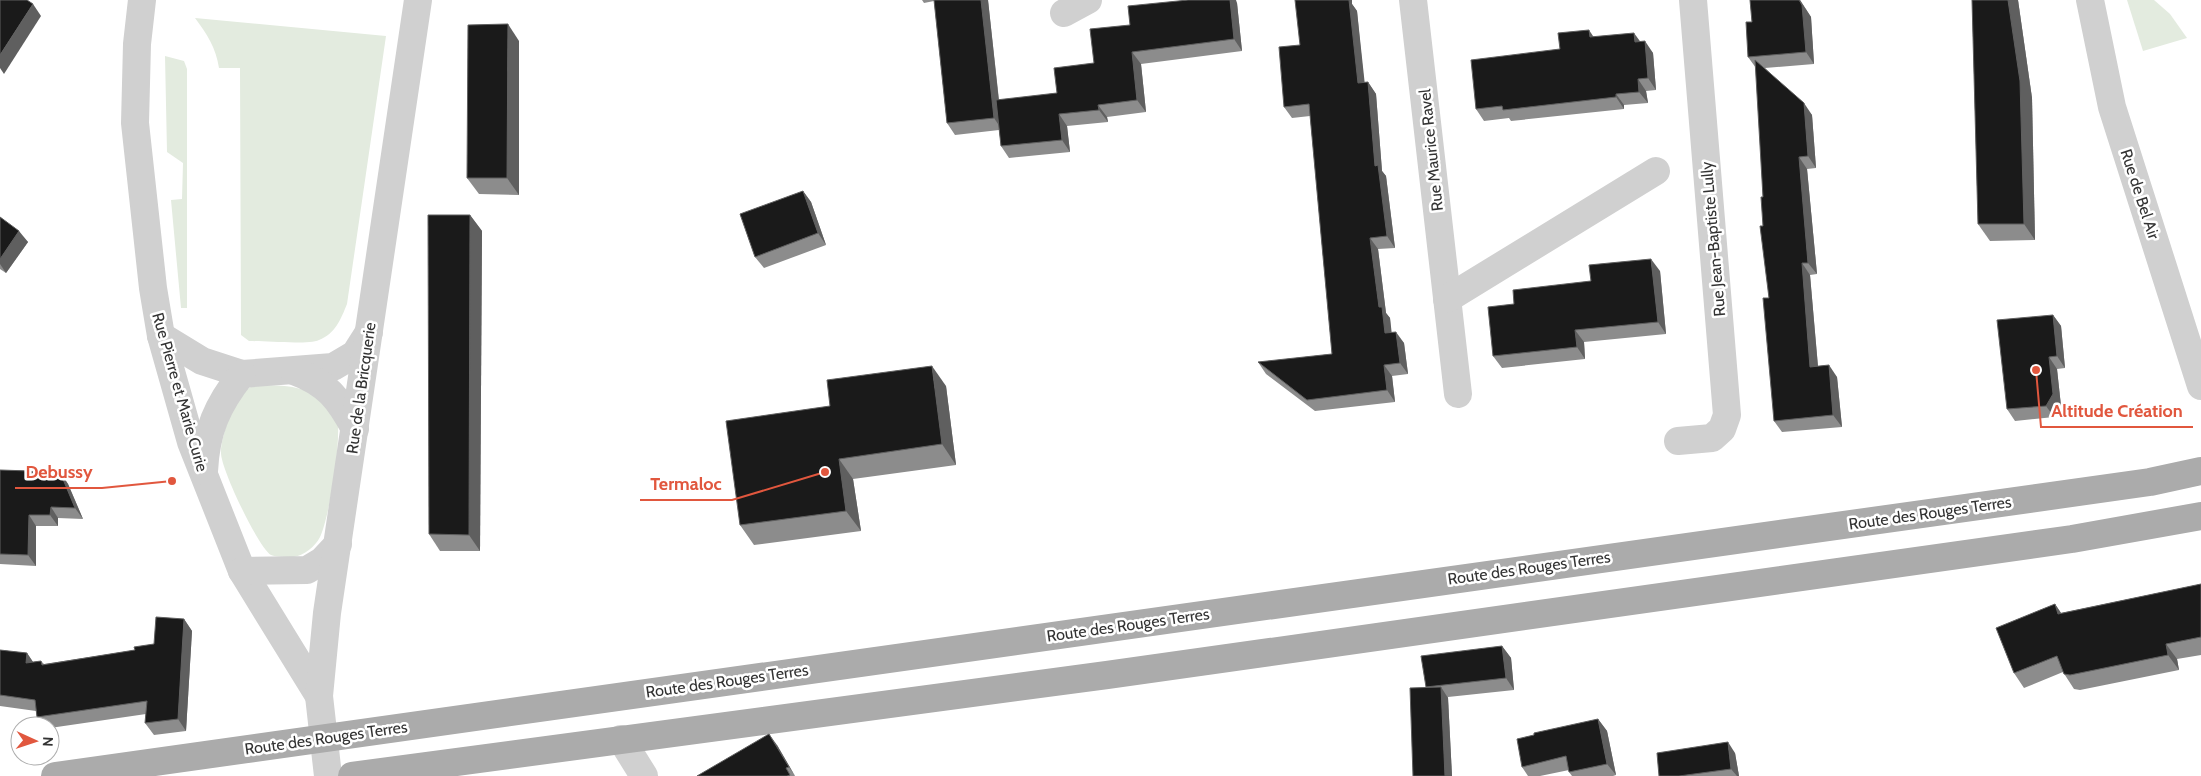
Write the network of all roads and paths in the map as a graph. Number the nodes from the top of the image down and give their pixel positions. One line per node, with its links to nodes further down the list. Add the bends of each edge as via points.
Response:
1 (142, 0): 11 (street, Rue Pierre et Marie Curie, via 135,123)
2 (418, 0): 10 (street, Rue de la Bricquerie)
3 (1088, 0): 7 (street)
4 (1413, 0): 9 (street, Rue Maurice Ravel)
5 (1693, 0): 17 (street, Rue Jean-Baptiste Lully, via 1728,415 1722,429 1712,438)
6 (2090, 0): 14 (street, Rue de Bel Air, via 2112,108)
7 (1064, 13)
8 (1656, 171): 9 (street)
9 (1447, 299): 15 (street, Rue Maurice Ravel)
10 (369, 332): 12 (street, via 355,354 333,367); 16 (street, Rue de la Bricquerie)
11 (161, 336): 13 (street, via 202,361); 19 (street, Rue Pierre et Marie Curie)
12 (294, 371): 13 (street); 16 (street, via 313,378 328,389 342,404)
13 (242, 374): 19 (street, via 227,392 213,419 206,443)
14 (2201, 386)
15 (1458, 394)
16 (355, 429): 21 (street, Rue de la Bricquerie)
17 (1678, 442)
18 (2201, 471): 24 (main road, Route des Rouges Terres, via 2150,482)
19 (203, 474): 22 (street, Rue Pierre et Marie Curie)
20 (2201, 516): 25 (main road, via 2072,539 1107,675)
21 (338, 544): 22 (street, via 322,561 307,570); 23 (street, Rue de la Bricquerie)
22 (242, 571): 23 (street, Rue Pierre et Marie Curie)
23 (319, 696): 24 (street, Rue de la Bricquerie)
24 (323, 738): 26 (main road, Route des Rouges Terres); 27 (street, Rue de la Bricquerie)
25 (621, 739): 28 (main road); 29 (street)
26 (55, 776)
27 (328, 776)
28 (352, 776)
29 (644, 776)

